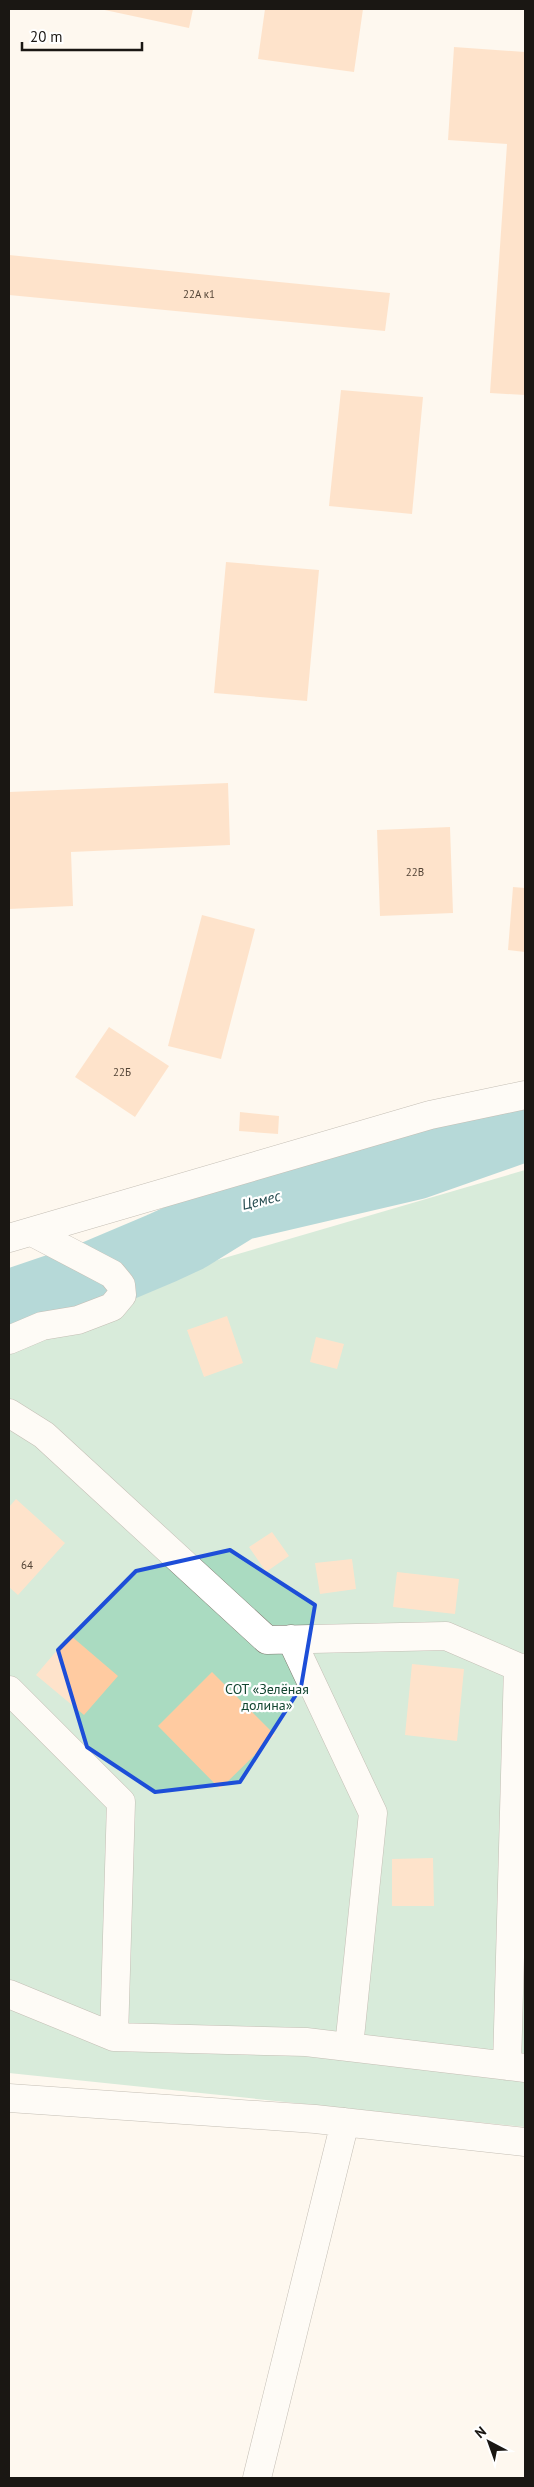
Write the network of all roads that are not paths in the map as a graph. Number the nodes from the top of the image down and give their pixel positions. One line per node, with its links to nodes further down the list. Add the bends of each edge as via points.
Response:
1 (525, 1095): 2 (lane, via 430,1115)
2 (20, 1235): 3 (lane, via 63,1247 112,1274 121,1285 122,1295 112,1307 78,1320 42,1326)
3 (9, 1340)
4 (9, 1414): 5 (lane, via 44,1435 267,1640)
5 (291, 1639): 6 (lane, via 446,1636); 10 (lane, via 373,1813)
6 (522, 1668): 11 (lane)
7 (9, 1690): 9 (lane, via 121,1802)
8 (9, 1994): 9 (lane)
9 (114, 2036): 10 (lane, via 306,2042)
10 (349, 2047): 11 (lane)
11 (516, 2067)
12 (9, 2098): 13 (lane)
13 (345, 2122): 14 (lane); 15 (lane)
14 (525, 2142)
15 (256, 2478)

